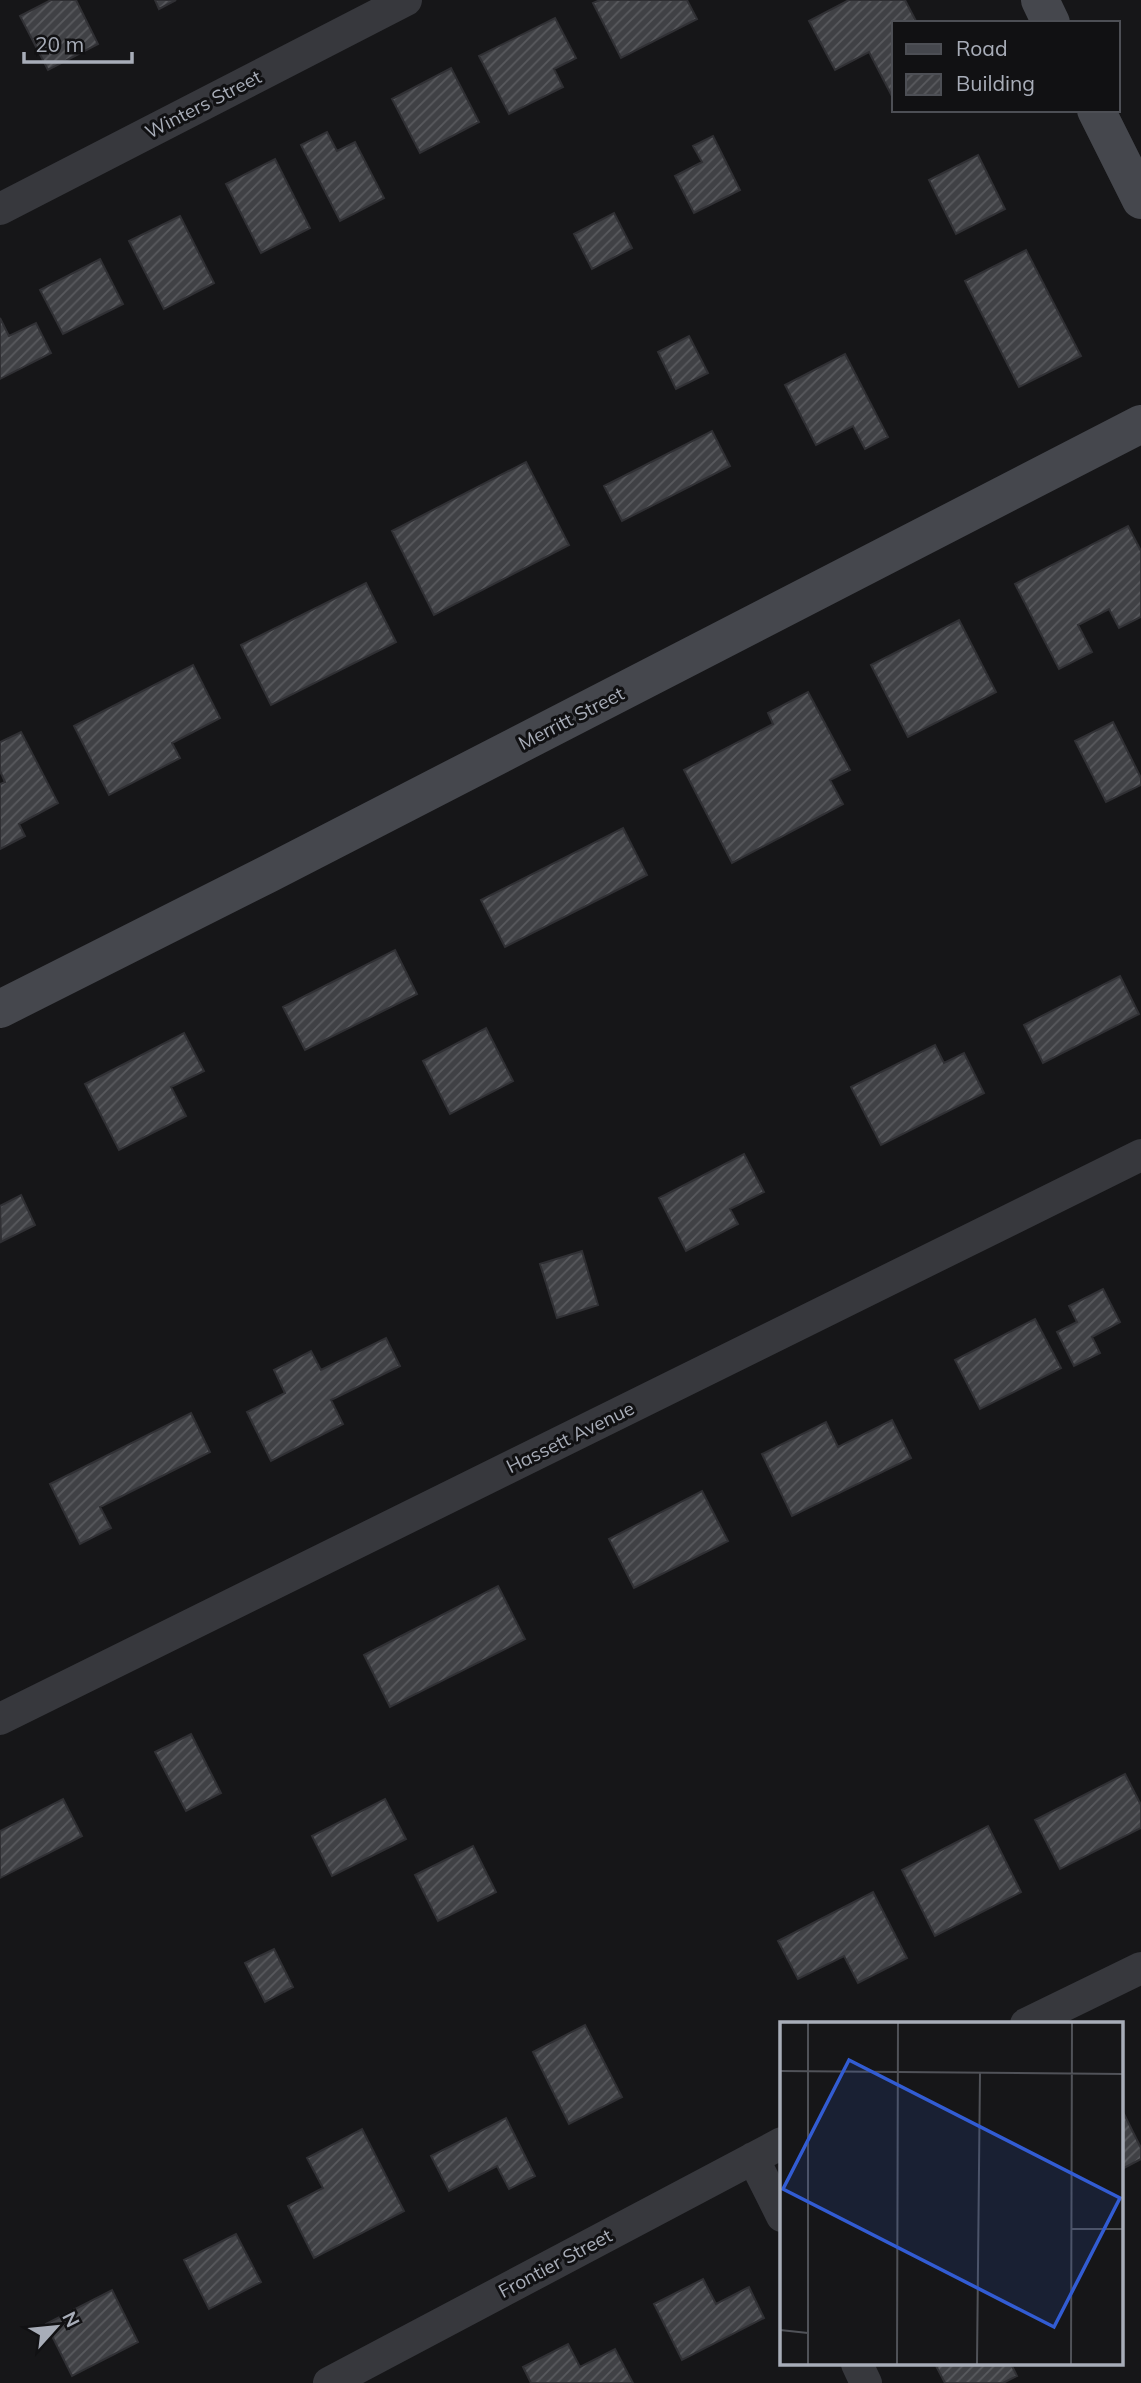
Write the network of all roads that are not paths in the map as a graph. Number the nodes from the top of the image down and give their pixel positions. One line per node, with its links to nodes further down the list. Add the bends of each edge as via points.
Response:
1 (406, 0): 6 (street, Winters Street)
2 (1040, 0): 3 (street)
3 (1050, 21)
4 (1097, 112): 5 (street)
5 (1141, 200)
6 (0, 209)
7 (1141, 424): 8 (street, Merritt Street)
8 (0, 1009)
9 (1141, 1156): 10 (street, Hassett Avenue)
10 (0, 1719)
11 (1141, 1968): 12 (street)
12 (1030, 2022)
13 (780, 2144): 14 (street, Frontier Street)
14 (753, 2158): 15 (street); 17 (street, Frontier Street)
15 (780, 2212)
16 (858, 2366): 18 (street)
17 (329, 2383)
18 (866, 2383)

